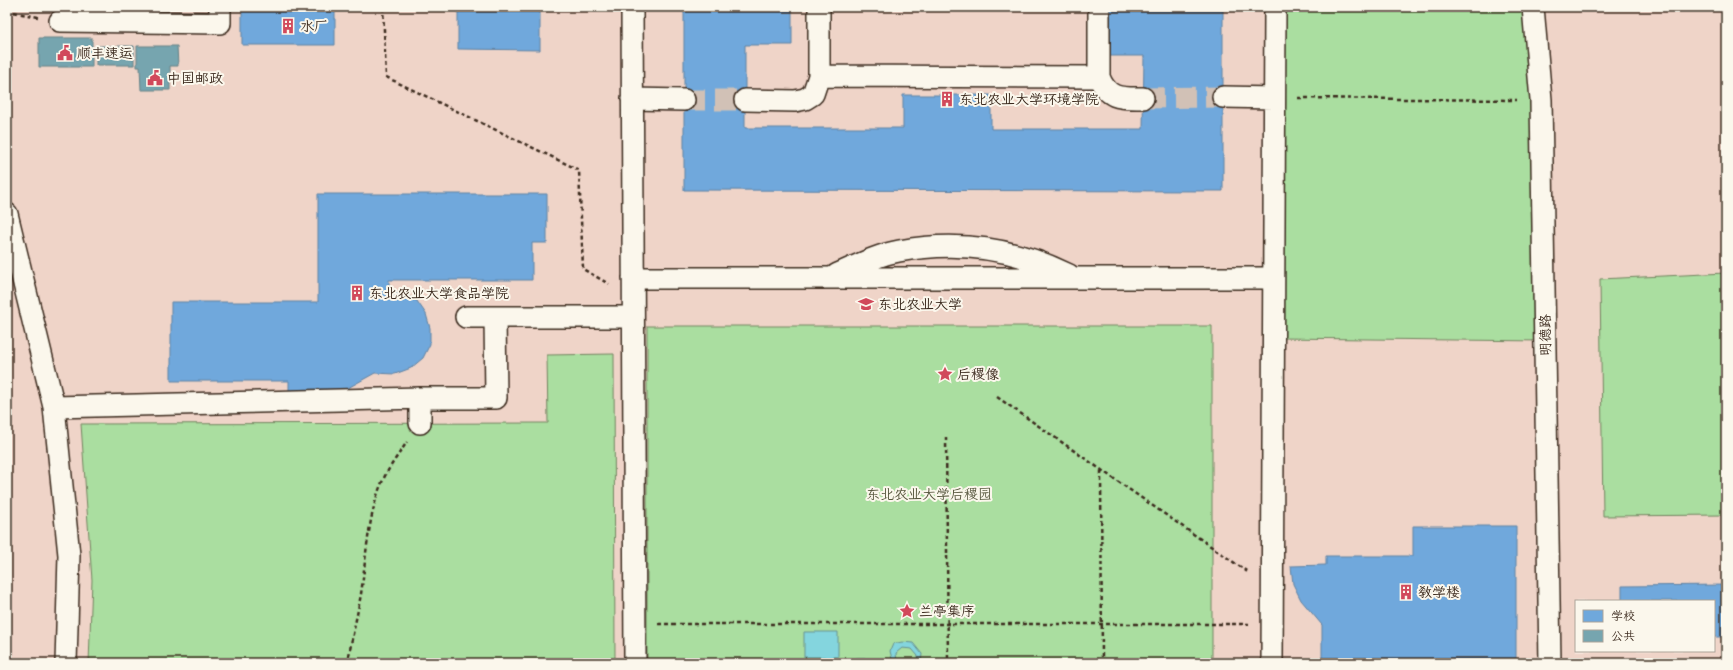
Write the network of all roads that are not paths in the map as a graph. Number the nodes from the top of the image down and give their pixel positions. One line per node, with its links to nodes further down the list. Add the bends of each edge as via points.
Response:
1 (220, 7): 7 (street, via 220,23)
2 (632, 7): 13 (street)
3 (819, 7): 8 (street)
4 (1100, 7): 9 (street)
5 (1275, 7): 12 (street)
6 (1533, 7): 29 (street, 明德路, via 1541,100)
7 (60, 21)
8 (819, 76): 9 (street); 15 (street, via 813,94 805,99)
9 (1099, 77): 10 (street, via 1102,85 1114,96)
10 (1143, 98)
11 (1223, 98): 12 (street)
12 (1274, 98): 19 (street)
13 (632, 99): 14 (street); 20 (street)
14 (684, 100)
15 (745, 100)
16 (7, 214): 24 (street)
17 (830, 278): 18 (street); 18 (street, via 898,251 941,246 983,247 1021,255); 20 (street)
18 (1076, 278): 19 (street)
19 (1273, 278): 28 (street)
20 (633, 297): 22 (street); 27 (street)
21 (466, 317): 22 (street)
22 (495, 317): 23 (street, via 496,398)
23 (420, 398): 24 (street); 25 (street)
24 (54, 407): 26 (street, via 69,555)
25 (420, 423)
26 (66, 663)
27 (635, 663)
28 (1272, 663)
29 (1550, 663)

